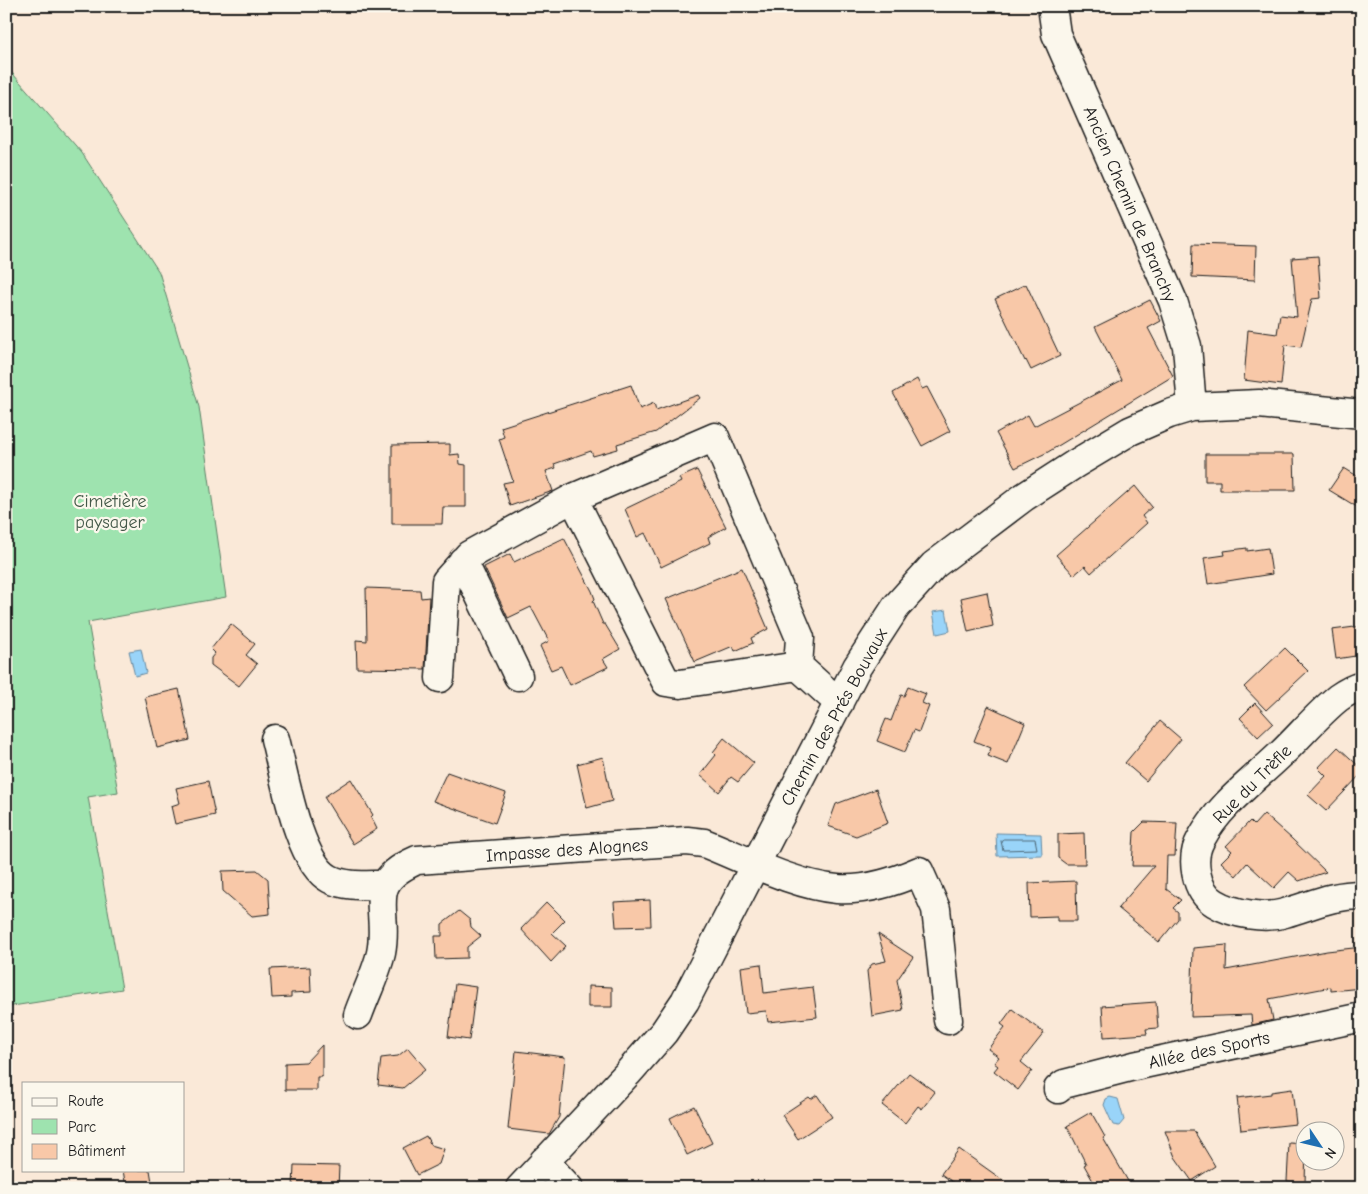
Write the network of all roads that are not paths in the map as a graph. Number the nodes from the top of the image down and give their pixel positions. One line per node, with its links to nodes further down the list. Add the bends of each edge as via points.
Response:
1 (1052, 6): 2 (street, Ancien Chemin de Branchy, via 1056,34 1173,301 1187,346)
2 (1192, 407): 3 (street, Chemin des Prés Bouvaux, via 1259,404); 10 (street, Chemin des Prés Bouvaux, via 1130,431 1075,464 1017,502 934,565 896,607 857,667)
3 (1362, 414)
4 (573, 498): 5 (street); 6 (street, via 666,682 680,684); 6 (street, via 715,437 800,638)
5 (462, 561): 7 (street); 8 (street, via 446,582)
6 (798, 666): 10 (street)
7 (518, 676)
8 (440, 678)
9 (1362, 686): 14 (street, Rue du Trèfle, via 1338,699 1225,807 1200,840 1195,858 1201,888 1214,903 1236,911 1260,916 1284,914 1320,900)
10 (839, 703): 12 (street, Chemin des Prés Bouvaux)
11 (275, 739): 13 (street, via 302,843 316,866 329,879 349,884)
12 (756, 863): 13 (street, Impasse des Alognes, via 704,843 687,841 417,860 398,868); 17 (street, Impasse des Alognes, via 803,882 839,889 892,883 919,872 936,909); 19 (street, Chemin des Prés Bouvaux, via 685,1001 664,1032)
13 (383, 885): 15 (street, via 381,953)
14 (1362, 895)
15 (358, 1015)
16 (1362, 1017): 18 (street, Allée des Sports, via 1134,1066 1064,1084)
17 (948, 1020)
18 (1058, 1089)
19 (544, 1161): 20 (street, Chemin des Prés Bouvaux); 21 (street)
20 (520, 1188)
21 (569, 1188)

